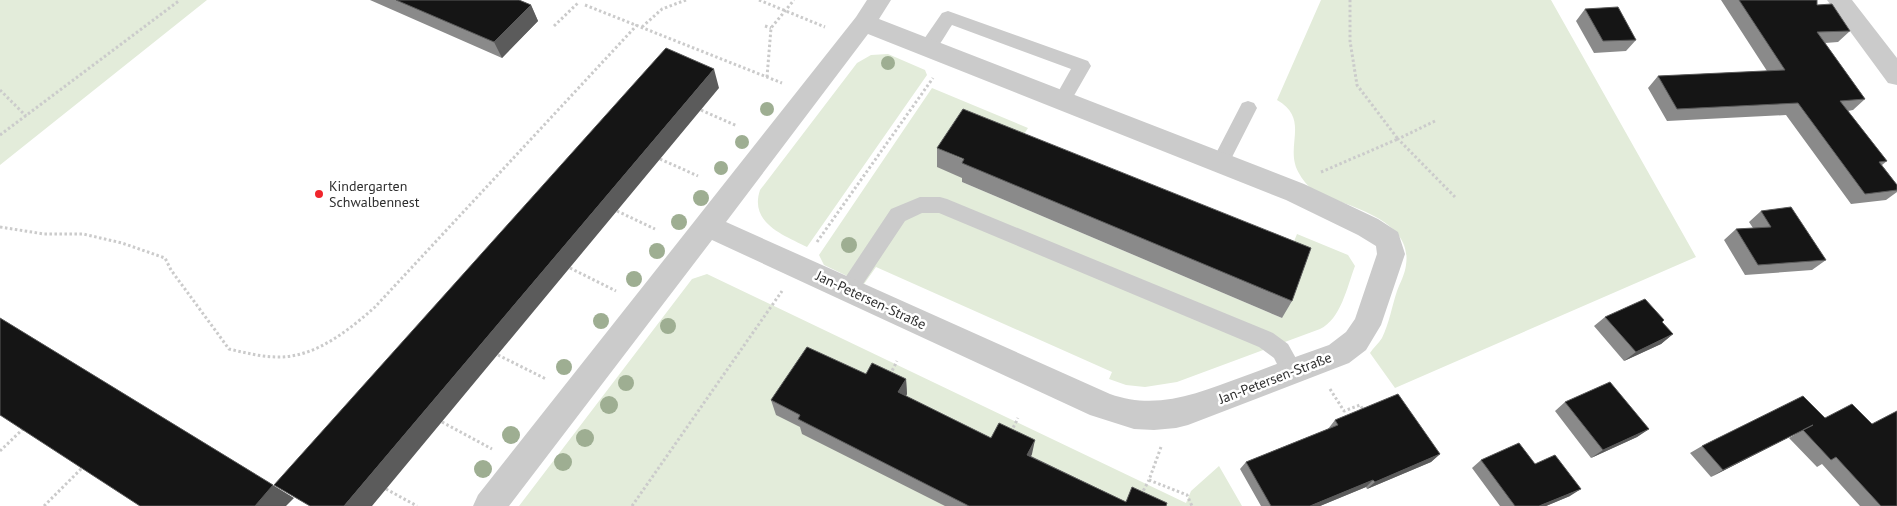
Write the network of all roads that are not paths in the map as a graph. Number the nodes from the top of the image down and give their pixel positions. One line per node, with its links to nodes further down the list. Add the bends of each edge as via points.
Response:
1 (879, 0): 3 (street)
2 (1840, 0): 5 (street)
3 (864, 23): 4 (street, Jan-Petersen-Straße); 9 (street)
4 (938, 51): 6 (street, Jan-Petersen-Straße); 6 (lane, via 948,17 1082,66)
5 (1897, 76)
6 (1062, 101): 8 (street, Jan-Petersen-Straße)
7 (1248, 108): 8 (lane)
8 (1220, 163): 11 (street, Jan-Petersen-Straße, via 1295,192 1368,226 1388,240 1390,254 1367,325 1356,341 1339,354)
9 (706, 225): 10 (street, Jan-Petersen-Straße); 12 (street)
10 (848, 290): 11 (street, Jan-Petersen-Straße, via 1101,405 1138,416 1164,417 1188,411); 11 (lane, via 898,215 920,205 940,205 1266,340 1281,351)
11 (1292, 371)
12 (489, 506)

